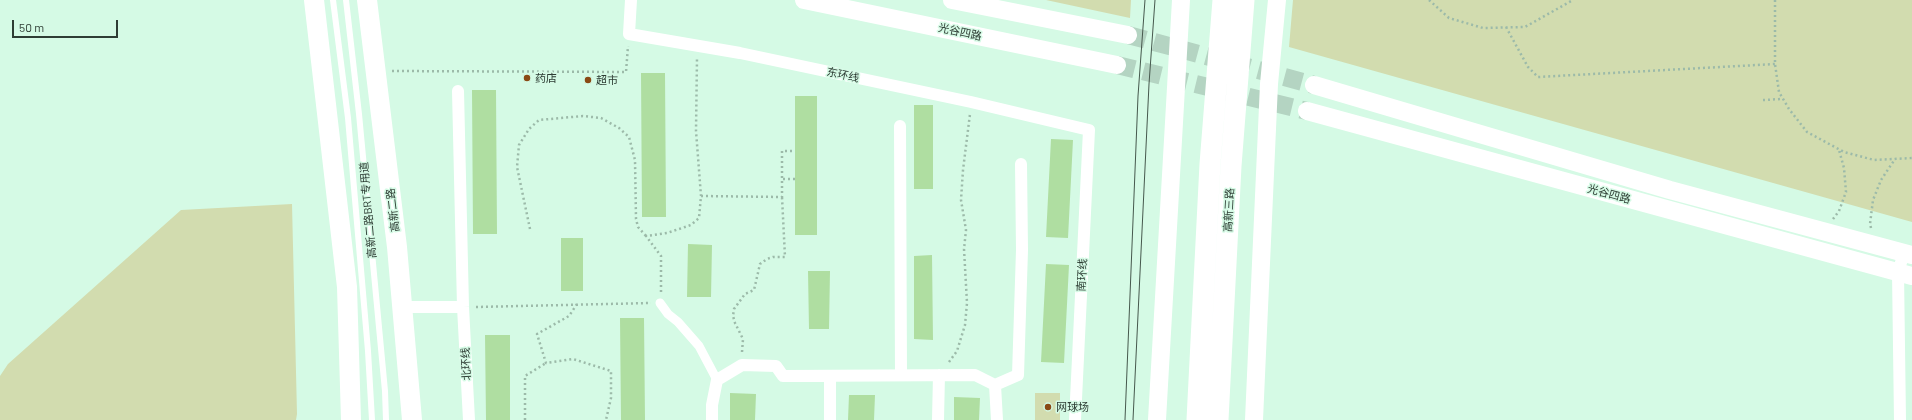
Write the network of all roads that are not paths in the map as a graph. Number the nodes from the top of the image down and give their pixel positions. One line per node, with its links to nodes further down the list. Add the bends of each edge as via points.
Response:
1 (305, 0): 13 (main road)
2 (314, 0): 13 (main road)
3 (333, 0): 33 (lane, 高新二路BRT专用道, via 348,118)
4 (346, 0): 34 (lane, 高新二路BRT专用道, via 362,145)
5 (367, 0): 25 (main road, 高新二路)
6 (631, 0): 20 (street, 东环线, via 629,34 697,45 971,102)
7 (804, 0): 15 (main road, 光谷四路)
8 (952, 0): 14 (main road)
9 (1181, 0): 42 (main road)
10 (1223, 0): 43 (highway, 高新三路, via 1210,164)
11 (1244, 0): 44 (highway, 高新三路, via 1231,166)
12 (1277, 0): 45 (main road, via 1270,84)
13 (317, 29): 32 (main road, via 347,287)
14 (1128, 36)
15 (1117, 65)
16 (1314, 85): 22 (main road, 光谷四路, via 1670,190)
17 (458, 91): 26 (street, 北环线)
18 (1307, 111): 23 (main road, 光谷四路)
19 (900, 126): 29 (street)
20 (1089, 130): 41 (street, 南环线)
21 (1021, 164): 31 (street, via 1022,250 1018,376)
22 (1908, 254): 23 (street)
23 (1905, 274): 46 (street)
24 (660, 303): 30 (street, via 699,346)
25 (403, 307): 26 (street); 35 (main road, 高新二路)
26 (463, 307): 36 (street, 北环线)
27 (939, 375): 29 (street); 31 (street, via 975,375); 39 (street)
28 (830, 376): 29 (street); 30 (street, via 783,376 776,366 742,365); 38 (street)
29 (901, 376)
30 (717, 380): 37 (street)
31 (995, 385): 40 (street)
32 (351, 420)
33 (372, 420)
34 (386, 420)
35 (412, 420)
36 (469, 420)
37 (712, 420)
38 (830, 420)
39 (938, 420)
40 (997, 420)
41 (1075, 420)
42 (1157, 420)
43 (1197, 420)
44 (1218, 420)
45 (1254, 420)
46 (1900, 420)

